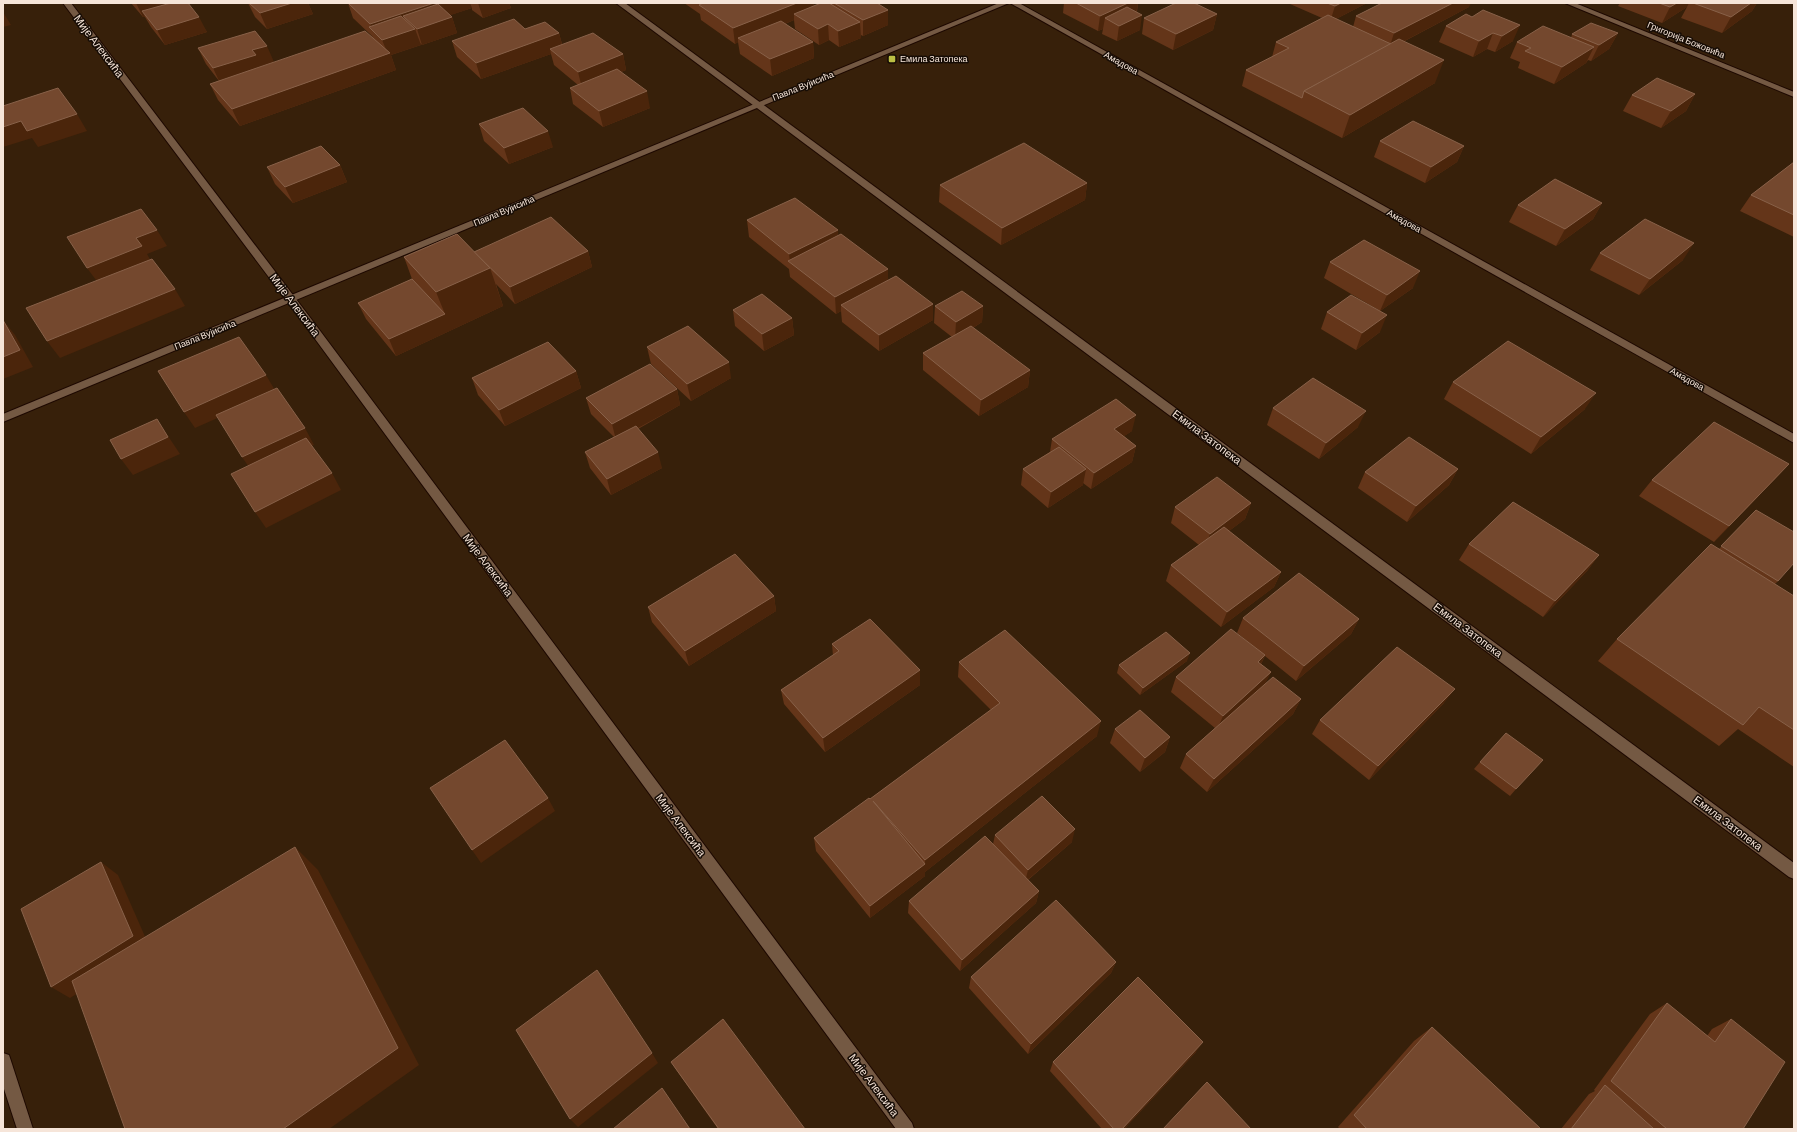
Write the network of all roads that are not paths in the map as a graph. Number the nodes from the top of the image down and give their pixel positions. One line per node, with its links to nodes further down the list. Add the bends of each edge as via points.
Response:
1 (67, 3): 8 (street, Мије Алексића)
2 (620, 3): 7 (street, Емила Затопека)
3 (1005, 3): 7 (street, Павла Вујисића)
4 (1014, 3): 10 (street, Амадова)
5 (1569, 3): 6 (street, Григорија Божовића)
6 (1794, 95)
7 (759, 105): 8 (street, Павла Вујисића); 11 (street, Емила Затопека)
8 (291, 300): 9 (street, Павла Вујисића); 14 (street, Мије Алексића)
9 (3, 418)
10 (1794, 439)
11 (1794, 872)
12 (3, 1062): 13 (street)
13 (24, 1129)
14 (906, 1129)

